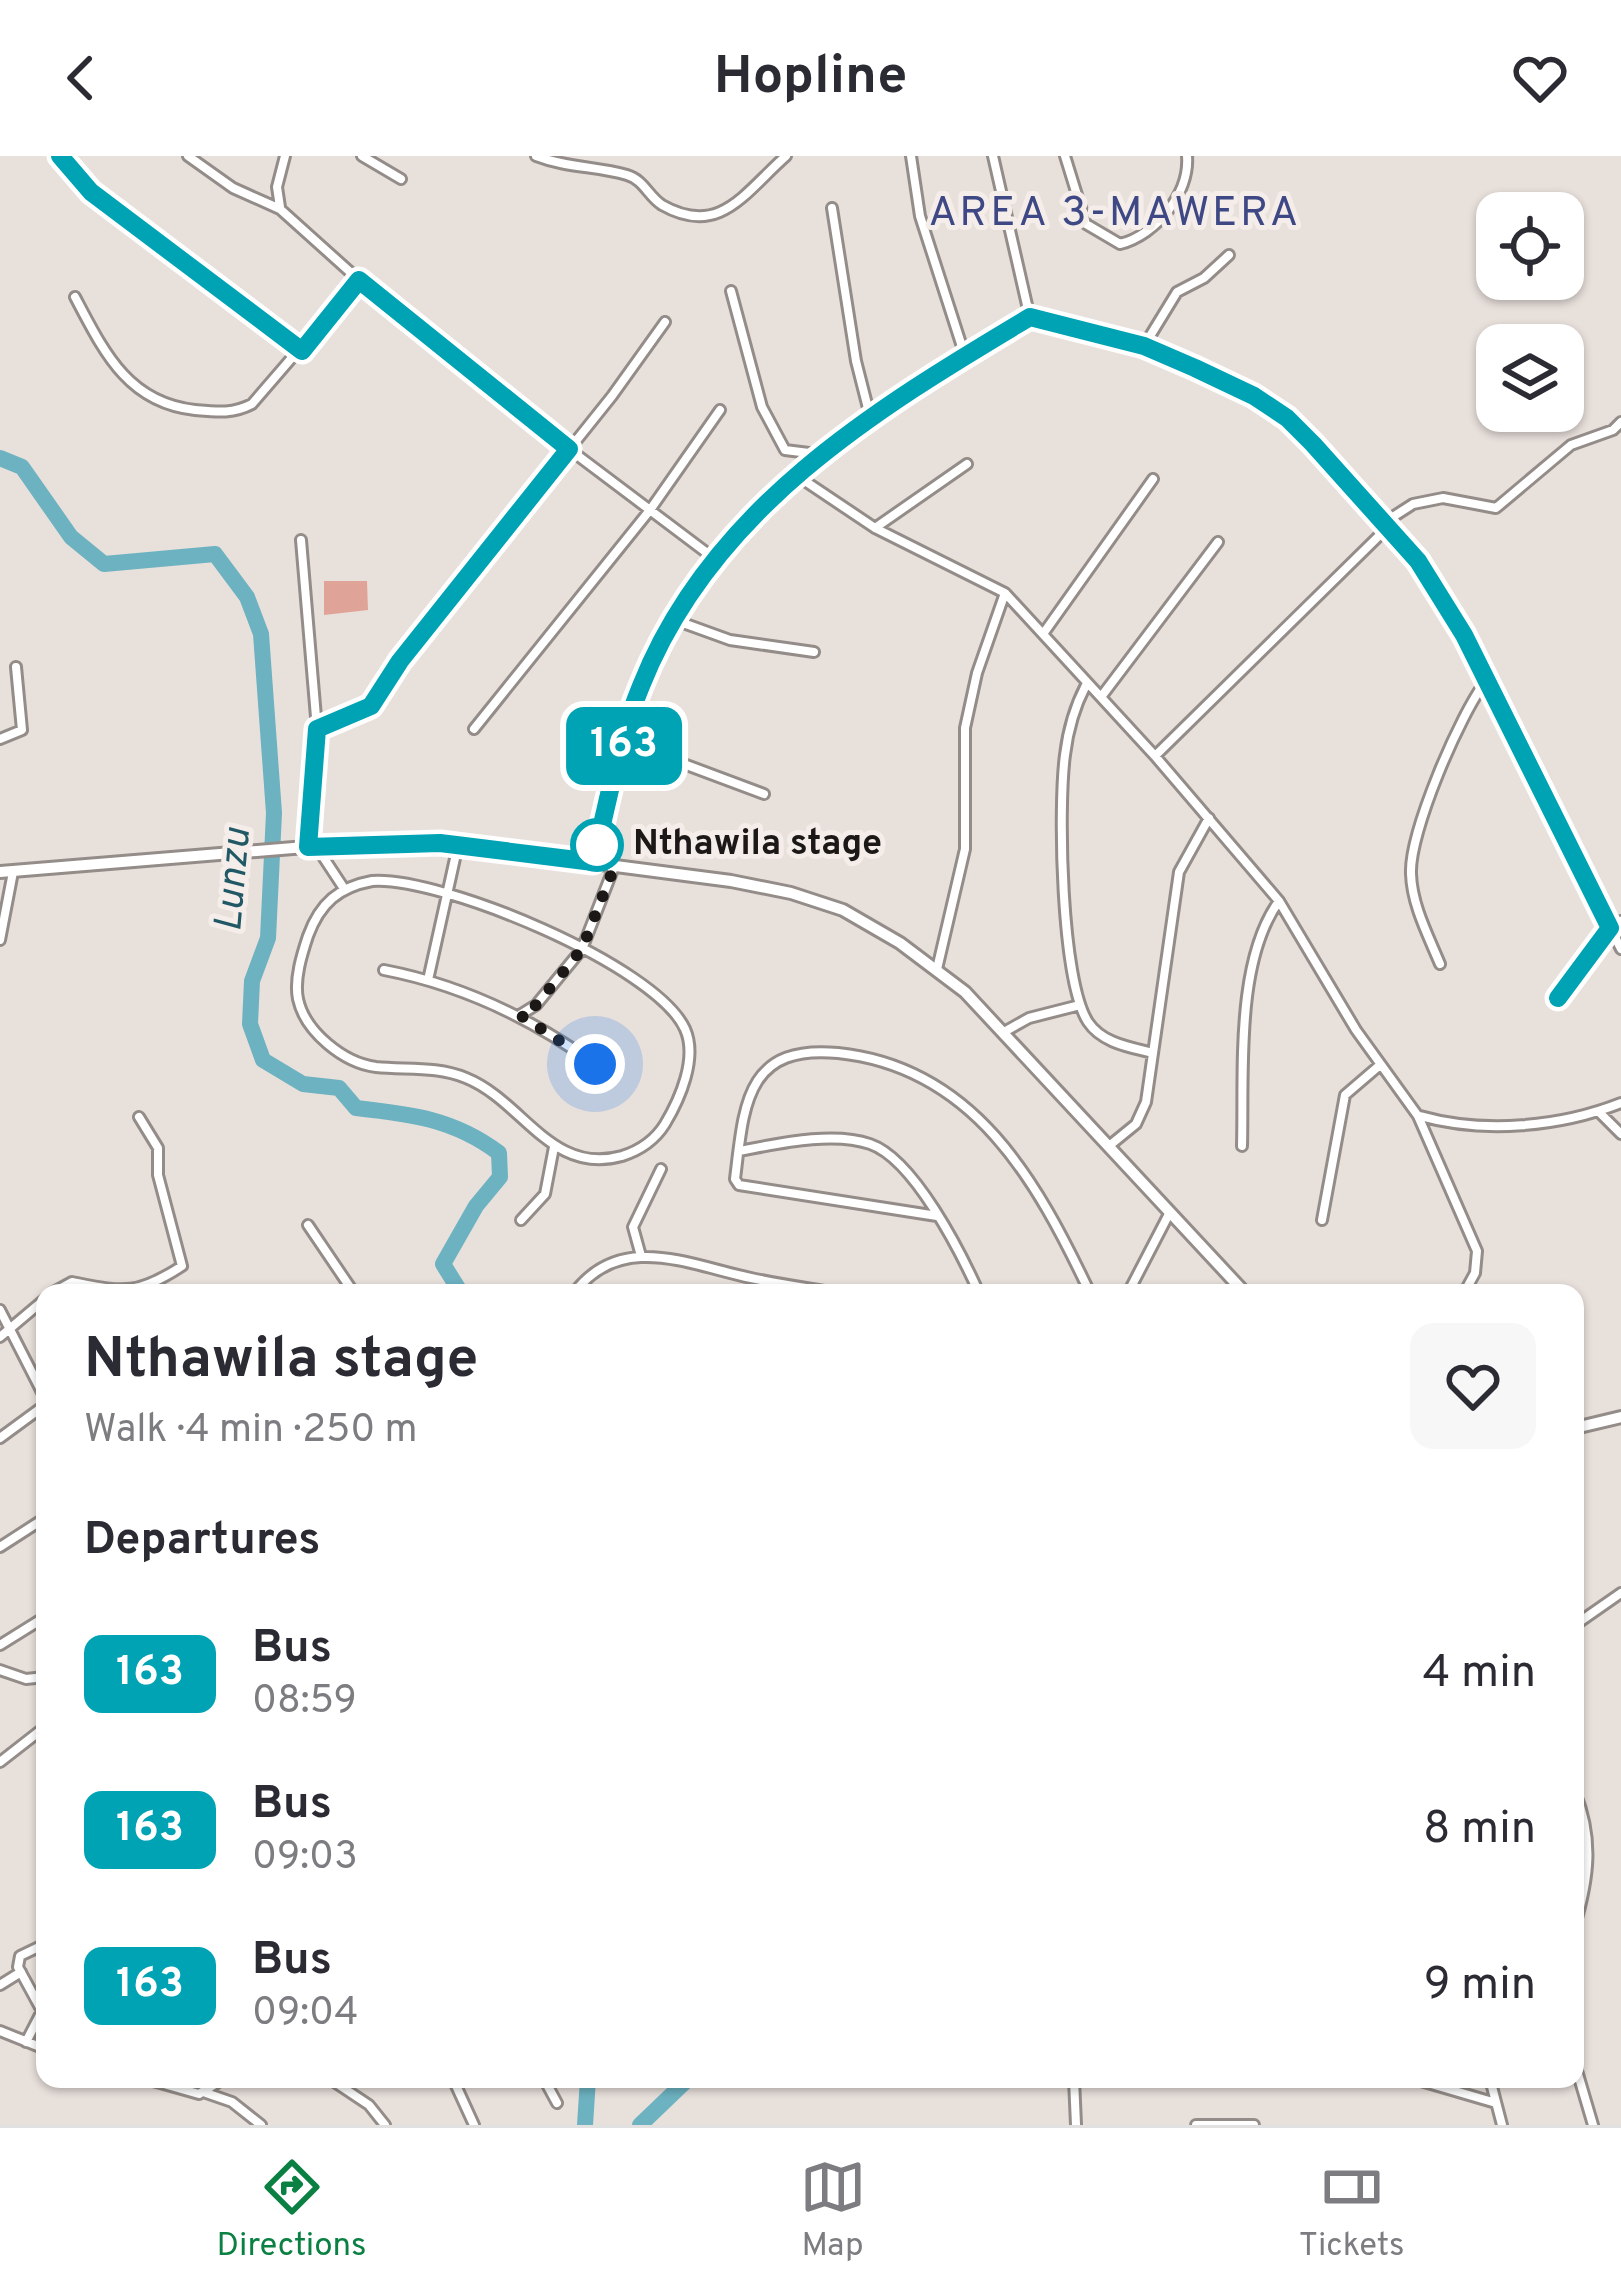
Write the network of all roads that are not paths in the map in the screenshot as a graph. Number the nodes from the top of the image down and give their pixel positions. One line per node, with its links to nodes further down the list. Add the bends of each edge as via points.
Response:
1 (60, 156): 21 (street, via 91,192)
2 (188, 156): 13 (street)
3 (285, 156): 13 (street)
4 (362, 156): 11 (street)
5 (536, 156): 6 (street, via 625,174 664,206 709,218)
6 (786, 156)
7 (911, 156): 22 (street, via 920,216)
8 (993, 156): 18 (street)
9 (1065, 156): 10 (street, via 1086,224 1120,244 1166,213 1185,182)
10 (1186, 156)
11 (401, 179)
12 (832, 208): 24 (street)
13 (280, 209): 15 (street)
14 (1228, 255): 20 (street, via 1177,292)
15 (359, 280): 21 (street); 26 (street)
16 (731, 291): 27 (street, via 771,426 785,450)
17 (75, 297): 21 (street, via 125,379 169,406 241,410)
18 (1030, 317): 20 (street); 22 (street)
19 (665, 322): 26 (street)
20 (1144, 346): 32 (street, via 1287,418)
21 (302, 351)
22 (965, 356): 24 (street)
23 (720, 410): 31 (street)
24 (870, 416): 27 (street)
25 (1621, 422): 32 (street, via 1571,445 1496,508 1443,497 1413,503)
26 (569, 449): 31 (street); 45 (street, via 371,706)
27 (819, 454): 29 (street)
28 (967, 464): 33 (street)
29 (796, 475): 33 (street); 36 (street)
30 (1153, 479): 39 (street)
31 (650, 510): 36 (street); 46 (street)
32 (1386, 525): 42 (street, via 1439,595); 49 (street)
33 (875, 527): 37 (street)
34 (301, 540): 45 (street)
35 (1218, 542): 44 (street)
36 (716, 559): 38 (street)
37 (1005, 593): 39 (street); 66 (street, via 965,728 965,849)
38 (672, 619): 40 (street, via 730,640); 48 (street)
39 (1043, 634): 43 (street)
40 (814, 652)
41 (16, 667): 47 (street, via 22,730)
42 (1486, 681): 61 (street); 65 (street, via 1460,720 1410,868)
43 (1086, 685): 44 (street); 70 (street, via 1064,761 1063,847)
44 (1101, 697): 49 (street)
45 (317, 729): 53 (street)
46 (474, 729)
47 (0, 739)
48 (625, 742): 50 (street); 54 (street)
49 (1155, 756): 51 (street)
50 (764, 794)
51 (1209, 818): 59 (street); 73 (street, via 1179,872)
52 (458, 845): 53 (main road); 54 (main road); 58 (street)
53 (312, 847): 56 (main road); 57 (street)
54 (593, 862): 55 (main road)
55 (615, 865): 63 (street); 66 (main road, via 791,893 874,926)
56 (6, 872): 62 (street)
57 (343, 886): 58 (street, via 389,880); 83 (street, via 309,935 298,980 307,1020 351,1060 469,1079)
58 (447, 891): 63 (street); 68 (street)
59 (1279, 901): 75 (street); 82 (street, via 1252,964)
60 (1621, 921): 61 (street)
61 (1610, 928): 64 (street); 69 (street)
62 (0, 940)
63 (582, 949): 71 (street); 83 (street, via 644,983 671,1010 687,1033 688,1061 677,1100 651,1142 602,1160)
64 (1621, 949)
65 (1440, 964)
66 (937, 968): 72 (main road)
67 (384, 970): 68 (street)
68 (428, 980): 71 (street)
69 (1558, 998)
70 (1080, 1005): 72 (street); 73 (street, via 1099,1034)
71 (520, 1015): 74 (street)
72 (1004, 1033): 81 (main road)
73 (1153, 1053): 81 (street, via 1141,1117)
74 (595, 1064)
75 (1380, 1065): 78 (street); 89 (street, via 1345,1095)
76 (1621, 1103): 77 (street)
77 (1599, 1112): 78 (street, via 1503,1125); 80 (street)
78 (1418, 1116): 100 (street, via 1477,1251)
79 (139, 1117): 92 (street, via 158,1148 182,1266)
80 (1621, 1134)
81 (1109, 1146): 86 (main road)
82 (1242, 1146)
83 (554, 1148): 88 (street, via 545,1194)
84 (739, 1151): 87 (street, via 871,1144); 87 (street, via 739,1185); 97 (street, via 751,1093 783,1056 826,1052 899,1064 967,1108 999,1140 1029,1176)
85 (661, 1169): 91 (street, via 633,1227)
86 (1170, 1212): 98 (street); 99 (main road)
87 (937, 1216): 96 (street)
88 (521, 1220)
89 (1322, 1220)
90 (308, 1225): 93 (street)
91 (641, 1256): 94 (street, via 602,1266); 95 (street)
92 (152, 1284)
93 (348, 1284)
94 (583, 1284)
95 (783, 1284)
96 (974, 1284)
97 (1085, 1284)
98 (1133, 1284)
99 (1237, 1284)
100 (1469, 1284)
101 (36, 1307): 103 (street)
102 (0, 1310): 103 (street)
103 (5, 1335): 104 (street)
104 (36, 1387)
105 (36, 1409): 108 (street)
106 (1621, 1417): 107 (main road)
107 (1584, 1426)
108 (0, 1438)
109 (36, 1525): 110 (street)
110 (0, 1547)
111 (1621, 1593): 112 (street)
112 (1584, 1619)
113 (36, 1623): 114 (street)
114 (0, 1645)
115 (0, 1670): 116 (street)
116 (36, 1677)
117 (36, 1734): 118 (street)
118 (0, 1762)
119 (1584, 1820): 120 (street)
120 (1584, 1885)
121 (36, 1948): 122 (street, via 20,1956)
122 (21, 1972): 123 (street); 124 (street)
123 (0, 1985)
124 (36, 2000)
125 (36, 2023): 127 (street)
126 (0, 2031): 127 (street)
127 (26, 2042): 128 (street)
128 (36, 2046)
129 (174, 2088): 138 (street)
130 (212, 2088): 138 (street)
131 (344, 2088): 142 (street)
132 (458, 2088): 143 (street)
133 (549, 2088): 139 (street)
134 (1074, 2088): 144 (street)
135 (1445, 2088): 140 (street)
136 (1492, 2088): 140 (street)
137 (1582, 2088): 148 (street)
138 (206, 2093): 141 (street)
139 (557, 2103)
140 (1496, 2103): 147 (street)
141 (261, 2125)
142 (385, 2125)
143 (474, 2125)
144 (1076, 2125)
145 (1196, 2125): 146 (street)
146 (1254, 2125)
147 (1502, 2125)
148 (1593, 2125)

